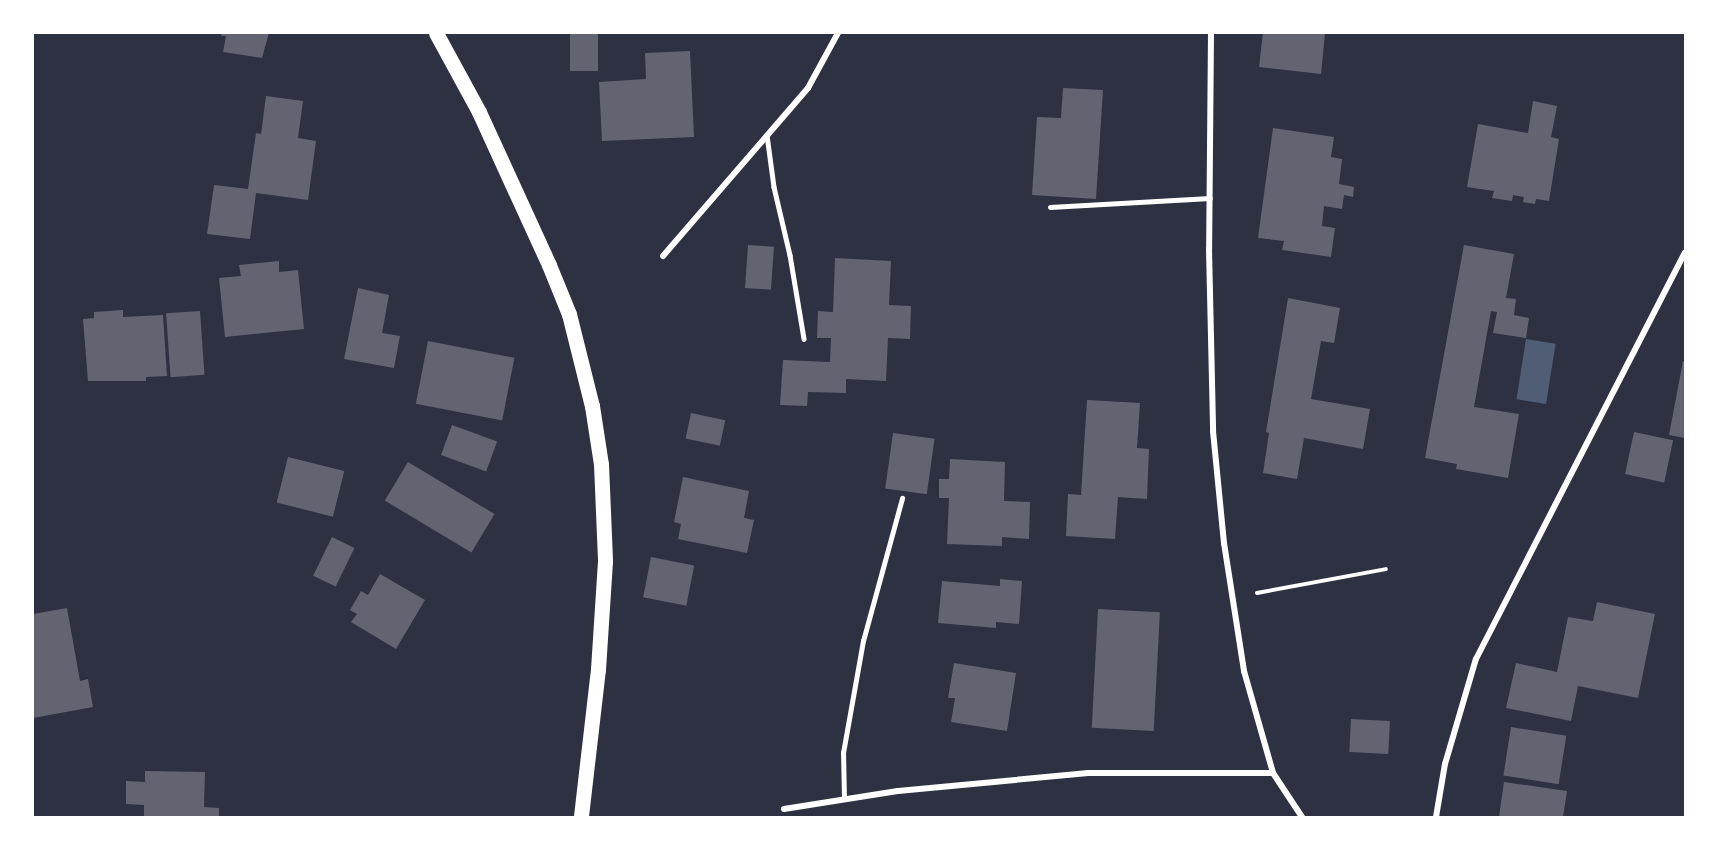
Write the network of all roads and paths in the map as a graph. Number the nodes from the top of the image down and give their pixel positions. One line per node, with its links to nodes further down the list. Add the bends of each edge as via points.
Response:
1 (436, 33): 16 (main road, via 479,112 549,265 569,314 592,406 601,464 605,561 598,669)
2 (838, 33): 4 (street, via 808,88)
3 (1211, 33): 5 (street)
4 (767, 135): 8 (street); 9 (lane)
5 (1209, 198): 6 (lane); 12 (street, via 1213,432)
6 (1050, 207)
7 (1685, 253): 18 (street, via 1476,659 1445,764)
8 (663, 256)
9 (804, 339)
10 (902, 498): 14 (lane, via 863,641 843,753)
11 (1386, 569): 12 (path)
12 (1233, 598): 13 (street, via 1244,671)
13 (1273, 773): 14 (street, via 1088,773); 17 (street)
14 (844, 799): 15 (street)
15 (784, 809)
16 (580, 817)
17 (1302, 817)
18 (1436, 817)

